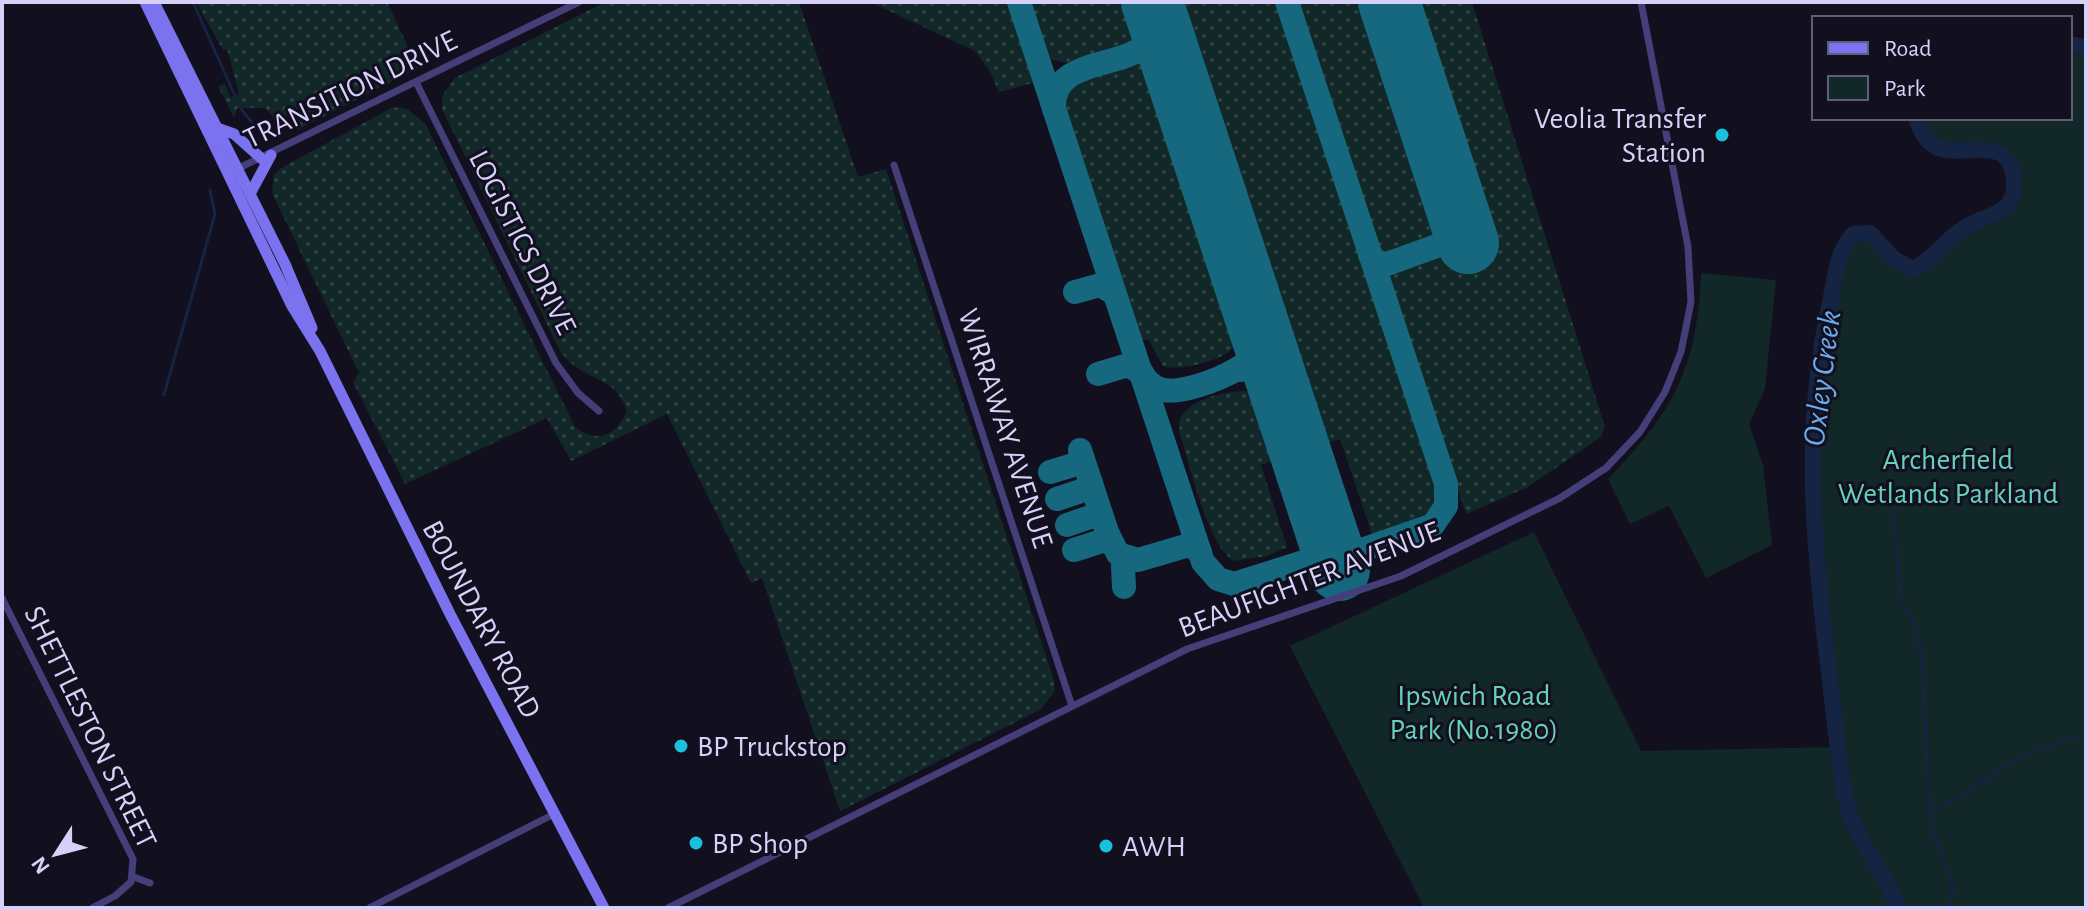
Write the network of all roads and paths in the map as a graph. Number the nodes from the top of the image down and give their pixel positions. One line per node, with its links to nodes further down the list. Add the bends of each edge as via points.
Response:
1 (145, 2): 9 (main road, BOUNDARY ROAD)
2 (154, 2): 6 (main road, BOUNDARY ROAD)
3 (579, 2): 5 (street, TRANSITION DRIVE)
4 (1641, 2): 14 (street, BEAUFIGHTER AVENUE, via 1691,281 1681,352 1665,392 1640,432 1606,468 1576,489 1457,549 1345,598 1212,638)
5 (417, 84): 7 (street, TRANSITION DRIVE); 12 (street, LOGISTICS DRIVE, via 556,363)
6 (217, 128): 7 (main road); 9 (main road, BOUNDARY ROAD)
7 (266, 157): 9 (street, TRANSITION DRIVE); 10 (main road)
8 (894, 165): 14 (street, WIRRAWAY AVENUE)
9 (232, 170): 10 (main road, BOUNDARY ROAD); 11 (main road, BOUNDARY ROAD, via 292,306)
10 (250, 194): 11 (main road, BOUNDARY ROAD, via 298,290)
11 (320, 351): 15 (main road, BOUNDARY ROAD)
12 (599, 411)
13 (2, 598): 16 (street, SHETTLESTON STREET, via 129,850)
14 (1072, 706): 21 (street, BEAUFIGHTER AVENUE)
15 (556, 813): 19 (street); 20 (main road, BOUNDARY ROAD)
16 (134, 877): 17 (street, SHETTLESTON STREET); 18 (street, SHETTLESTON STREET, via 125,889)
17 (150, 883)
18 (92, 908)
19 (369, 908)
20 (604, 908)
21 (668, 908)

